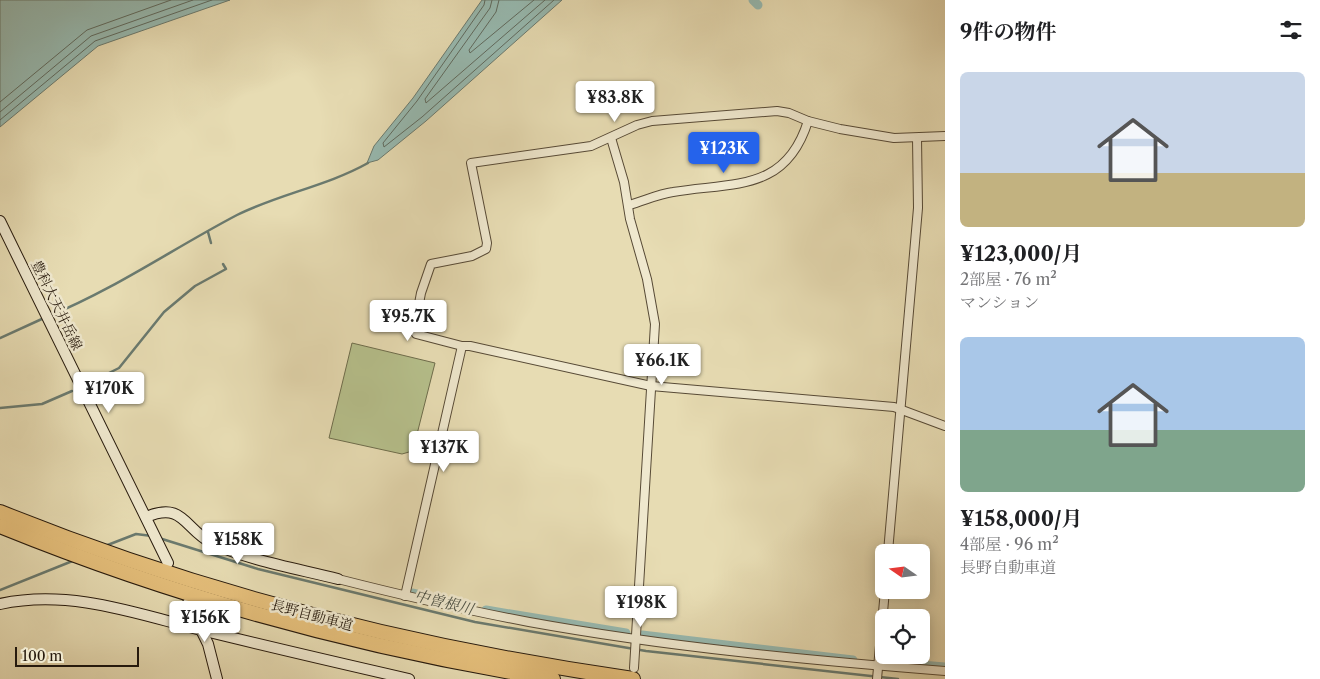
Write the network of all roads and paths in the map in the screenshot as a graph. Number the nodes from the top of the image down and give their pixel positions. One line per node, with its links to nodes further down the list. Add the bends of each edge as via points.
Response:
1 (808, 121): 3 (street, via 789,112 777,111 671,119 637,125); 4 (street, via 878,136); 5 (street, via 788,161 768,175 744,183 672,192)
2 (945, 136): 4 (street)
3 (611, 138): 5 (street); 7 (street, via 573,150 471,163 486,249 472,256 431,264 414,330 416,334)
4 (917, 138): 9 (street, via 918,208)
5 (629, 205): 8 (street, via 655,324)
6 (0, 221): 12 (main road, 豊科大天井岳線)
7 (462, 346): 8 (street); 17 (street)
8 (651, 386): 9 (street); 22 (street)
9 (901, 409): 10 (street); 14 (street)
10 (945, 426)
11 (0, 512): 25 (highway, 長野自動車道, via 108,553 209,586 356,626 482,654)
12 (146, 517): 15 (main road, 豊科大天井岳線); 16 (main road, via 162,512 179,514 203,538 222,547)
13 (0, 526): 28 (highway, 長野自動車道, via 92,561 280,620 416,653)
14 (889, 544)
15 (168, 563)
16 (338, 579): 17 (street)
17 (405, 596): 22 (street)
18 (884, 599): 23 (street)
19 (188, 603): 21 (main road)
20 (0, 604): 21 (main road, via 32,599 72,600)
21 (200, 630): 26 (main road, via 208,644); 27 (main road)
22 (635, 641): 23 (street); 25 (street)
23 (878, 668): 24 (street); 29 (street)
24 (945, 671)
25 (634, 674)
26 (217, 679)
27 (408, 679)
28 (553, 679)
29 (877, 679)

